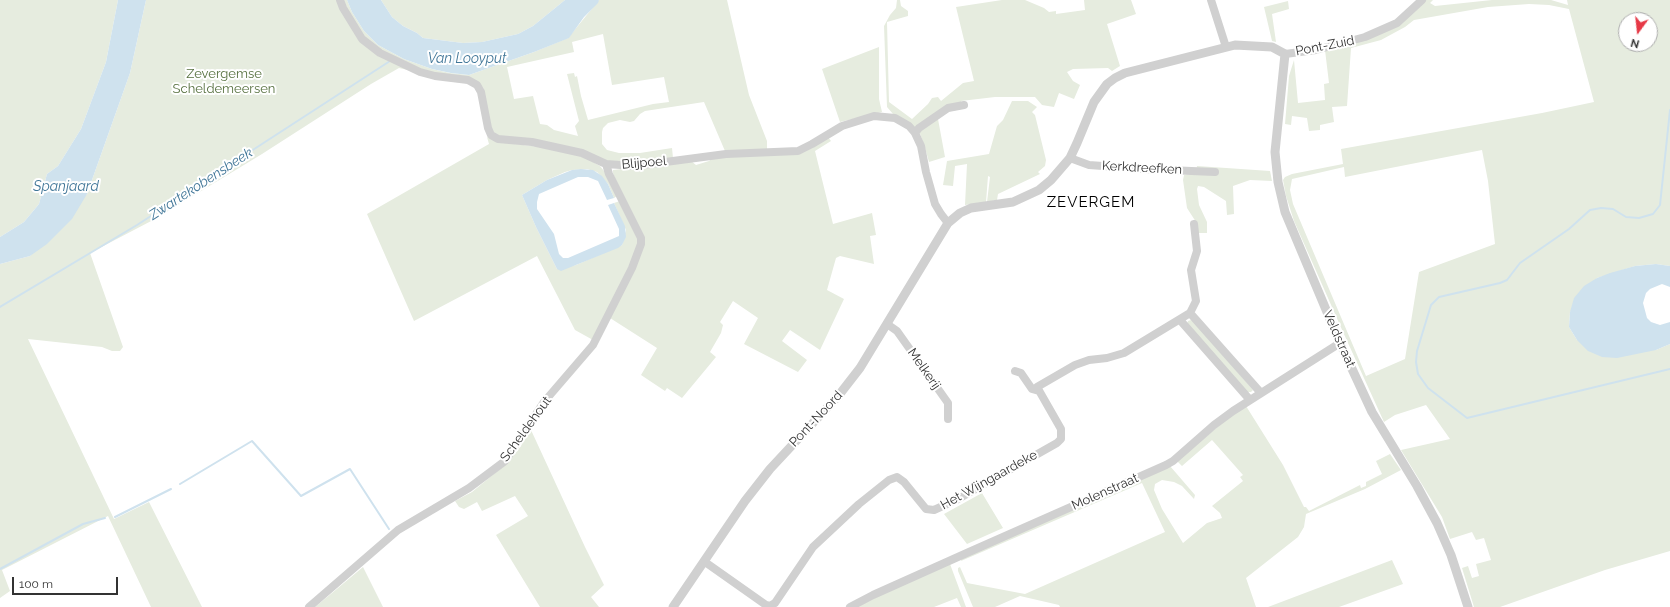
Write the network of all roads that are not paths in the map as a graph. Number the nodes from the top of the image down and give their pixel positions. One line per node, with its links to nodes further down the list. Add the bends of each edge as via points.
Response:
1 (340, 0): 9 (street, Blijpoel, via 362,39 380,53 400,64 435,76 468,80 478,85 491,135 498,139 532,142 582,153)
2 (1211, 0): 4 (street)
3 (1422, 0): 5 (street, Pont-Zuid, via 1397,22 1365,37 1316,50)
4 (1226, 46): 5 (street, Pont-Zuid, via 1272,47); 8 (street, Pont-Zuid, via 1125,73 1107,84 1094,102)
5 (1284, 54): 16 (street, Veldstraat, via 1275,152 1278,182 1285,212)
6 (964, 105): 7 (street, via 948,108)
7 (915, 133): 9 (street, Blijpoel, via 895,118 874,116 842,126 798,151 726,154 635,166); 11 (street, Blijpoel, via 922,146 935,204)
8 (1070, 158): 10 (street, Kerkdreefken, via 1095,166); 11 (street, Pont-Zuid, via 1051,180 1029,195 1006,204 971,208)
9 (606, 164): 23 (street, Scheldehout, via 641,238 641,244 632,268 593,345 544,402 505,461 469,488 398,530)
10 (1215, 172)
11 (948, 223): 15 (street, Pont-Noord)
12 (1194, 224): 13 (street, via 1197,251 1191,270 1196,301)
13 (1190, 313): 14 (street); 19 (street)
14 (1180, 320): 18 (street, via 1124,353 1075,365 1038,387); 20 (street)
15 (887, 324): 21 (street, Melkerij, via 896,331 948,403); 22 (street, Pont-Noord, via 860,368 770,469 745,501)
16 (1340, 342): 19 (street, Molenstraat); 26 (street, Veldstraat, via 1372,412 1437,523 1451,555)
17 (1015, 371): 18 (street, Het Wijngaardeke, via 1021,373 1032,389)
18 (1039, 391): 22 (street, Het Wijngaardeke, via 1060,429 1061,439 1057,443 934,510 926,509 897,477 889,480 813,546 775,603 770,606)
19 (1261, 393): 20 (street, Molenstraat)
20 (1250, 400): 25 (street, Molenstraat, via 1166,465)
21 (948, 419)
22 (705, 562): 24 (street, Pont-Noord)
23 (309, 607)
24 (673, 607)
25 (850, 607)
26 (1468, 607)

